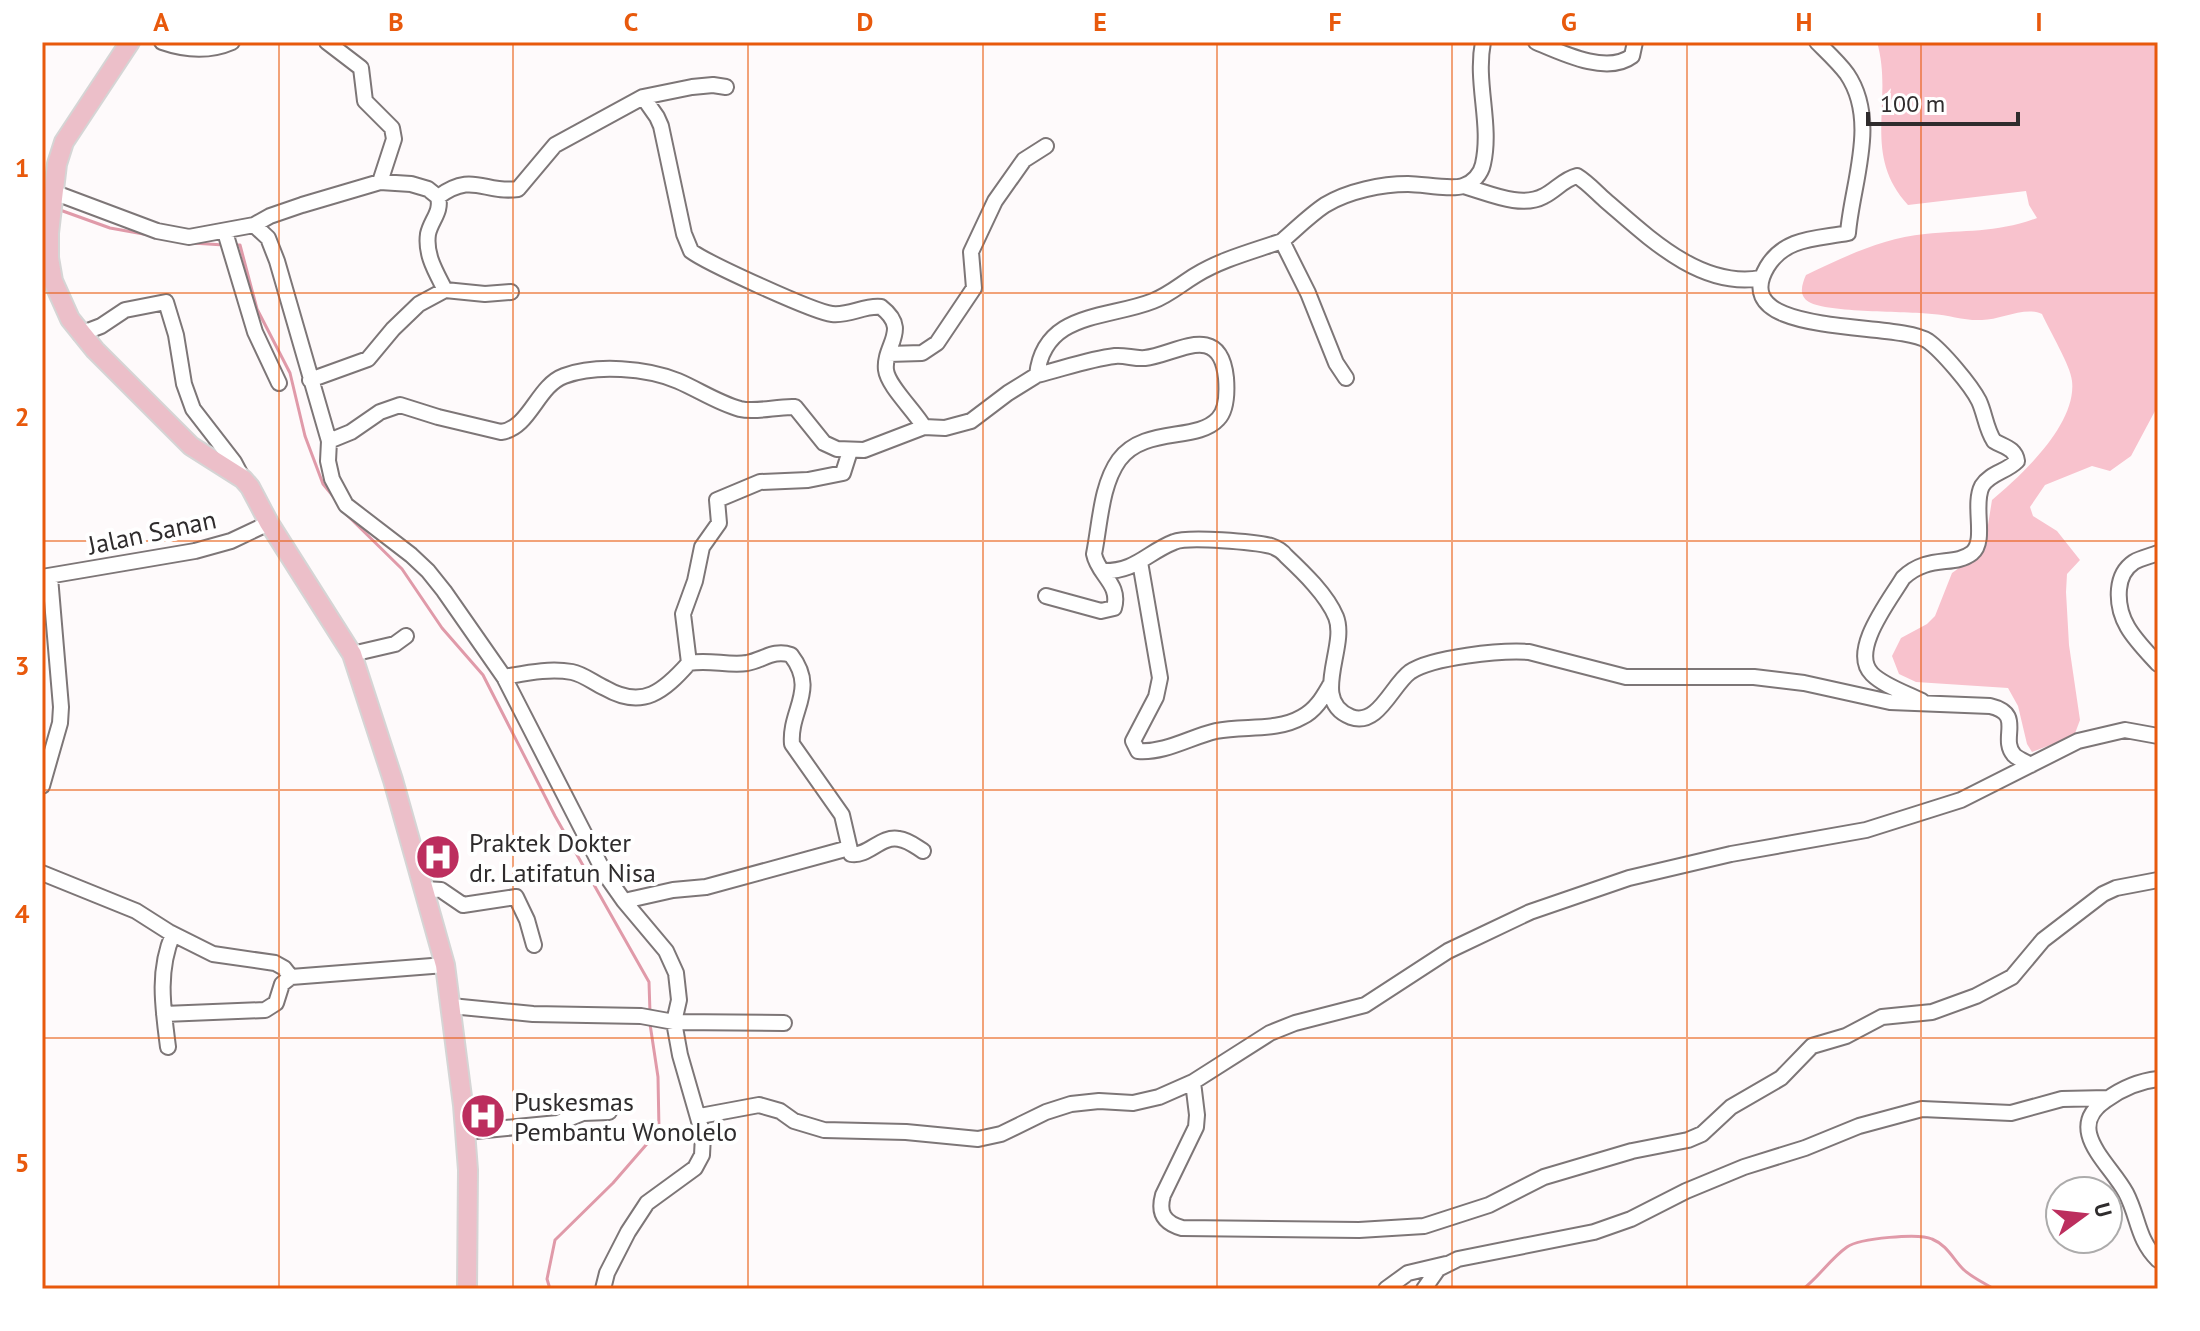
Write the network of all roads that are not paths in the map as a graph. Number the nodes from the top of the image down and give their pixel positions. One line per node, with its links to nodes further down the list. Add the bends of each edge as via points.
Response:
1 (130, 42): 14 (main road, via 64,142)
2 (162, 42): 3 (street, via 192,50)
3 (232, 42)
4 (327, 42): 12 (street, via 361,68 365,101 392,128 394,139)
5 (1483, 42): 13 (street, via 1483,165 1479,176)
6 (1536, 42): 7 (street, via 1594,62 1619,63 1632,56)
7 (1635, 42)
8 (1817, 42): 19 (street, via 1847,73 1858,95 1860,158 1848,233 1791,243)
9 (726, 87): 10 (street, via 692,87)
10 (643, 97): 15 (street, via 555,145 518,189 472,183); 23 (street, via 661,126 691,251 820,312 848,314 881,307 895,330)
11 (1046, 146): 23 (street, via 1024,160 995,201 971,252 974,288 937,343 922,353)
12 (380, 182): 15 (street, via 411,184); 16 (street)
13 (1463, 186): 18 (street, via 1395,185 1346,196 1325,205); 19 (street, via 1520,201 1543,197 1577,176 1678,258 1719,275)
14 (52, 195): 17 (street, via 170,234); 22 (main road, via 53,281)
15 (438, 197): 20 (street, via 438,212 428,233 429,258)
16 (254, 225): 17 (street); 26 (street, via 271,245)
17 (226, 235): 27 (street, via 255,332)
18 (1282, 241): 24 (street, via 1216,265 1151,302 1074,324 1046,345); 25 (street)
19 (1761, 278): 44 (street, via 1766,304 1781,314 1926,339 1976,396 1994,441 2016,456 2013,465 1988,477 1980,490 1979,536 1972,553 1909,572 1867,639 1863,651 1869,672)
20 (445, 290): 21 (street); 26 (street, via 419,304 368,359)
21 (511, 292)
22 (80, 334): 31 (main road, via 191,446); 31 (street, via 125,310 166,302 193,409)
23 (888, 354): 28 (street, via 890,383)
24 (1037, 375): 28 (street, via 971,421); 35 (street, via 1114,356 1154,357 1192,344 1214,350 1225,372 1224,409 1218,419 1199,429 1152,438 1119,460 1108,481 1094,554)
25 (1346, 378)
26 (310, 380): 29 (street)
27 (279, 383)
28 (924, 427): 30 (street)
29 (329, 441): 30 (street, via 400,405 508,431 563,376 621,369 666,377 742,409 795,407 824,443); 42 (street, via 332,479 346,505 428,571)
30 (850, 451): 40 (street, via 843,473 760,482 717,500 719,523 702,547 683,614)
31 (243, 479): 32 (main road)
32 (269, 523): 36 (street, Jalan Sanan, via 195,551); 39 (main road)
33 (2158, 553): 41 (street, via 2127,569 2118,603 2124,624)
34 (1140, 562): 35 (street); 43 (street, via 1182,539 1279,549 1336,618 1340,634); 43 (street, via 1160,678 1133,741 1138,751 1171,747 1217,731 1288,723 1319,704)
35 (1102, 571): 37 (street, via 1114,591 1110,610)
36 (46, 577): 47 (street, via 61,707)
37 (1046, 596)
38 (406, 636): 39 (street, via 395,644)
39 (352, 654): 52 (main road)
40 (689, 663): 42 (street, via 668,686 639,697 614,694 573,672); 48 (street, via 744,664 773,653 791,655 803,687 792,744 842,815)
41 (2158, 664)
42 (504, 677): 53 (street, via 586,840)
43 (1330, 685): 44 (street, via 1341,711 1363,718 1419,666 1513,651 1626,677 1754,677)
44 (1927, 704): 46 (street, via 2004,711 2014,756)
45 (2158, 736): 46 (street, via 2125,730 2078,741)
46 (2031, 765): 64 (street, via 1961,800 1866,830 1629,878 1530,912 1448,951 1365,1005 1270,1033)
47 (42, 786)
48 (849, 848): 49 (street, via 859,855 896,838); 53 (street, via 706,887)
49 (923, 851)
50 (42, 873): 54 (street, via 136,911)
51 (2158, 880): 64 (street, via 2103,894 2055,929 2012,977 1998,985 1932,1012 1882,1017 1812,1046 1781,1078 1731,1107 1702,1134 1544,1177 1489,1205 1434,1224 1359,1230 1170,1225 1160,1207 1196,1127)
52 (425, 889): 55 (street, via 441,890 463,905 516,897); 56 (main road)
53 (624, 901): 60 (street, via 666,951 676,973 679,1000)
54 (173, 934): 57 (street, via 213,954 275,963); 59 (street, via 164,960)
55 (534, 945)
56 (445, 965): 57 (street); 58 (main road)
57 (291, 977): 59 (street, via 282,984 276,1003 265,1010)
58 (451, 1006): 60 (street); 68 (main road)
59 (164, 1014): 62 (street)
60 (674, 1022): 61 (street); 67 (street)
61 (784, 1023)
62 (168, 1047)
63 (2158, 1079): 65 (street)
64 (1193, 1082): 67 (street, via 1133,1103 1071,1104 978,1139 824,1130 759,1105)
65 (2108, 1098): 69 (street, via 2087,1122 2089,1135 2130,1201 2143,1243); 70 (street, via 2062,1099 2011,1113 1922,1109 1744,1167 1594,1232)
66 (609, 1112): 68 (street)
67 (700, 1116): 72 (street, via 702,1155 695,1168 647,1203 621,1245)
68 (465, 1132): 71 (main road)
69 (2158, 1260)
70 (1446, 1264): 73 (street, via 1422,1267); 74 (street)
71 (467, 1289)
72 (603, 1289)
73 (1386, 1289)
74 (1424, 1289)

